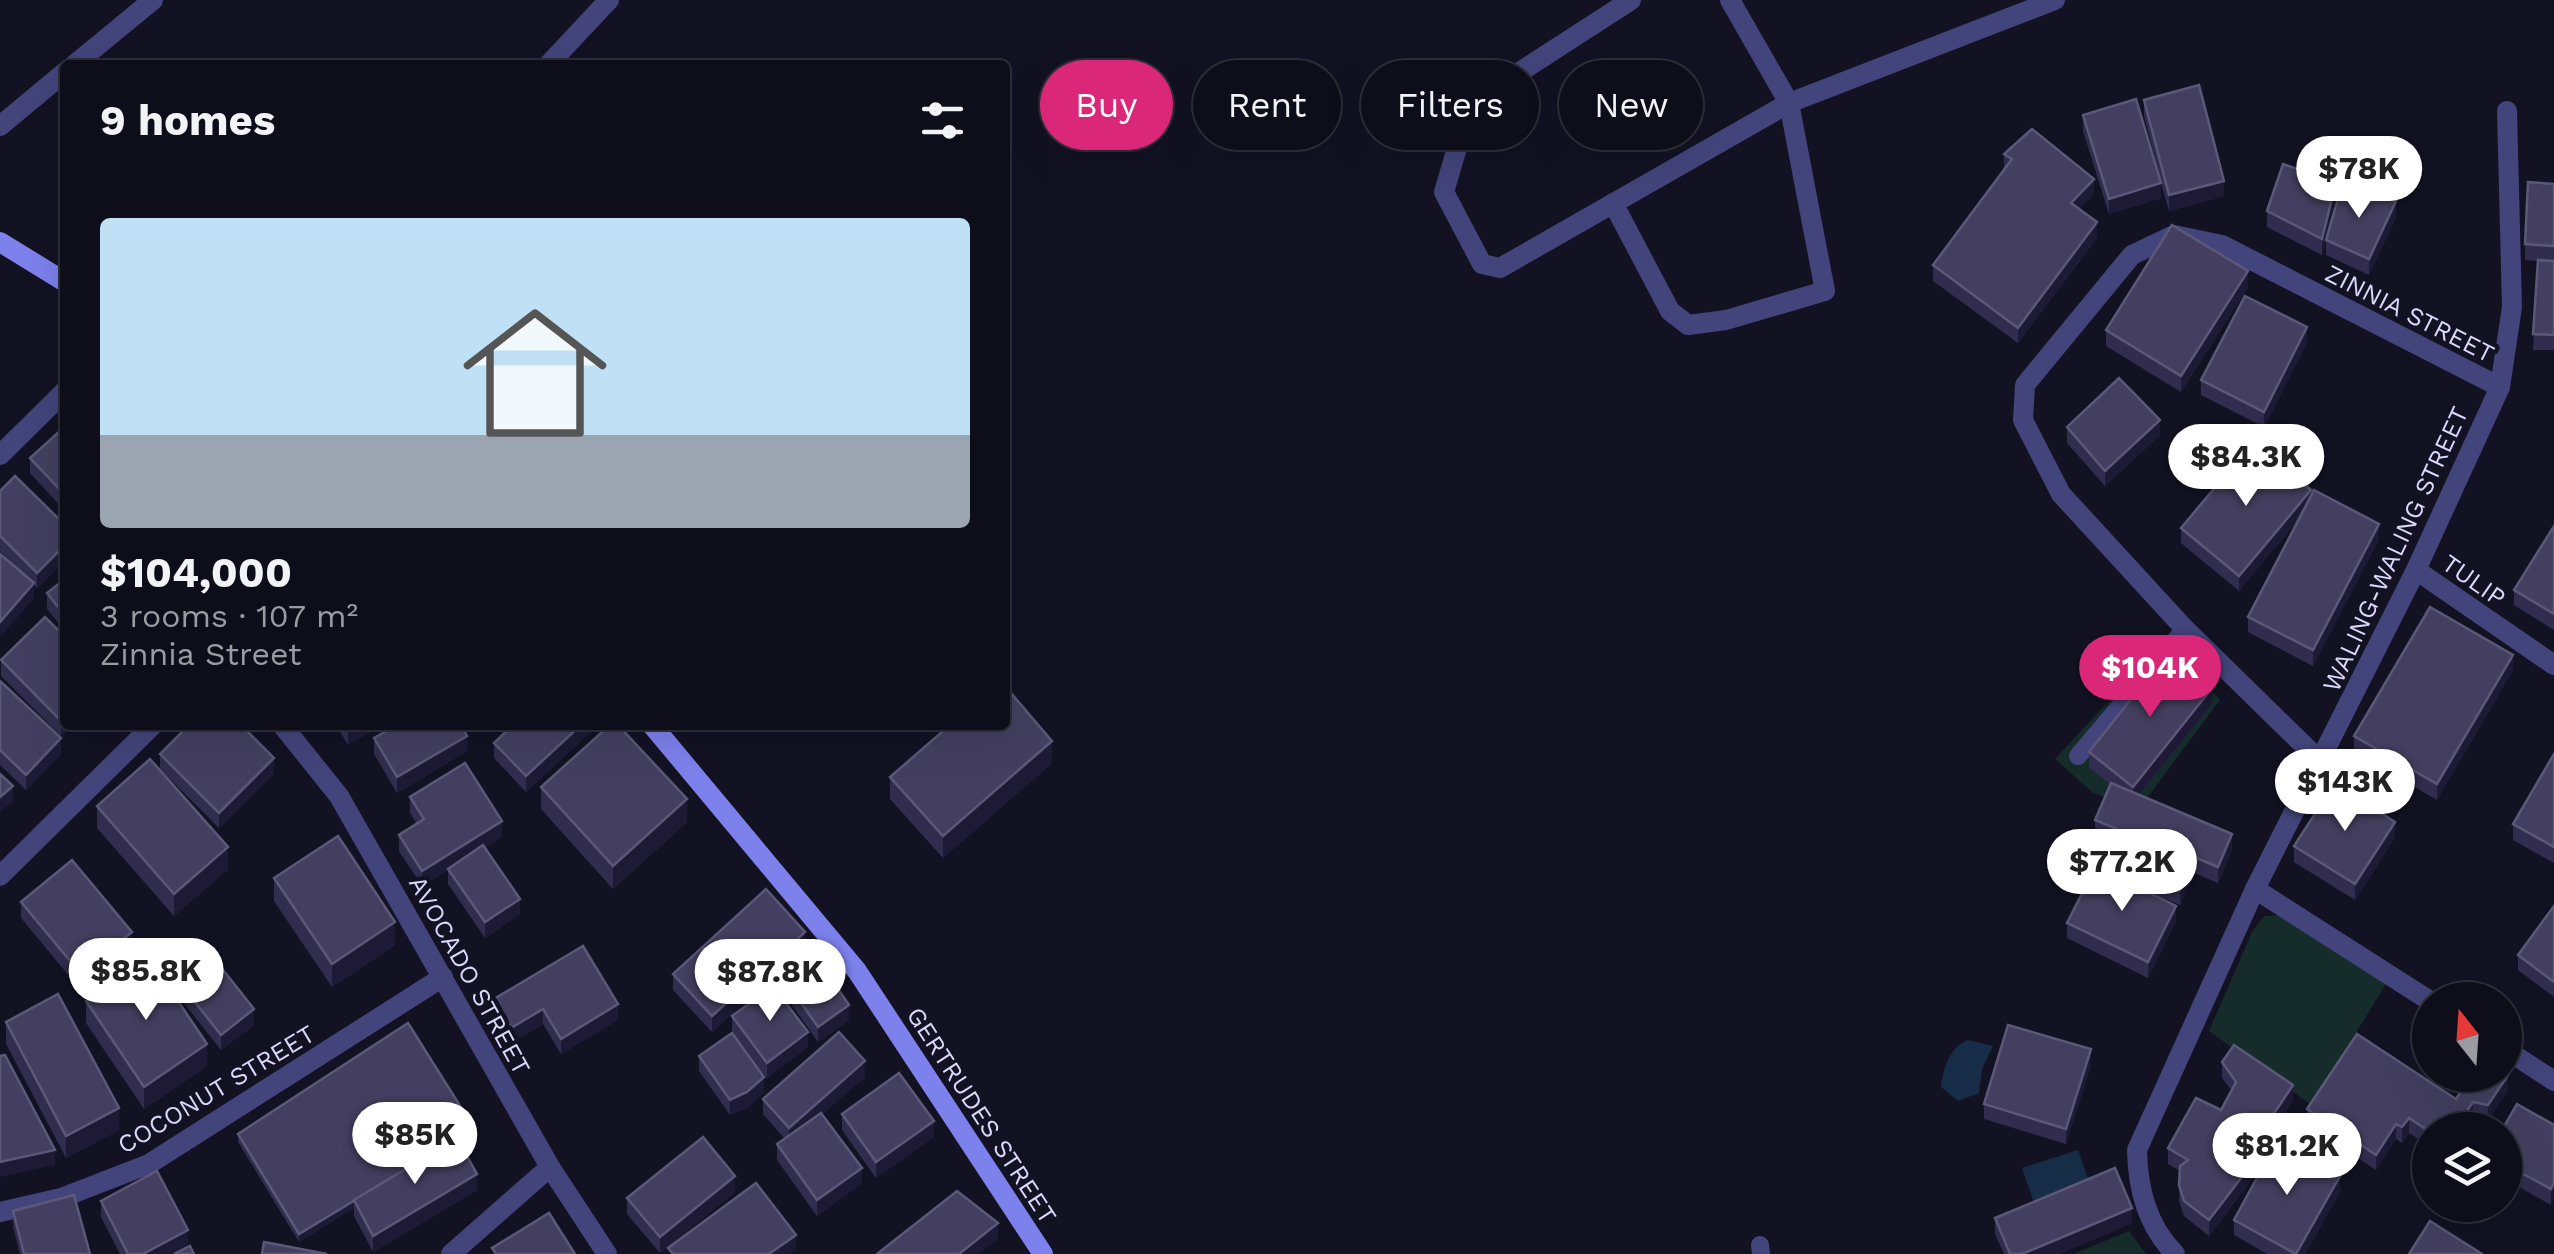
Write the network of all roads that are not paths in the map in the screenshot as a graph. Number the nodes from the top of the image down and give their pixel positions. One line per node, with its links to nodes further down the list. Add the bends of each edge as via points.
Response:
1 (153, 0): 6 (street)
2 (609, 0): 7 (street)
3 (1630, 0): 12 (street, via 1467,114 1444,192 1482,264 1500,268)
4 (1730, 0): 9 (street)
5 (2054, 0): 9 (street)
6 (80, 60)
7 (553, 60)
8 (60, 76): 11 (street)
9 (1789, 103): 12 (street); 12 (street, via 1825,291 1688,325 1670,311)
10 (2507, 111): 15 (street, WALING-WALING STREET, via 2512,307)
11 (0, 126)
12 (1613, 203)
13 (0, 242): 14 (street)
14 (60, 279)
15 (2500, 387): 18 (street, WALING-WALING STREET); 19 (street, ZINNIA STREET, via 2222,244 2174,235 2132,254 2025,384 2023,420 2061,494)
16 (60, 396): 17 (street)
17 (0, 455)
18 (2416, 570): 20 (street, TULIP); 25 (street, WALING-WALING STREET)
19 (2186, 629): 24 (lane); 25 (street, ZINNIA STREET)
20 (2554, 666)
21 (147, 730): 26 (street)
22 (286, 730): 28 (street, AVOCADO STREET, via 339,796)
23 (656, 730): 36 (street, GERTRUDES STREET, via 857,970)
24 (2078, 756)
25 (2320, 761): 27 (street, WALING-WALING STREET)
26 (0, 876)
27 (2255, 889): 29 (street); 37 (street, WALING-WALING STREET, via 2137,1150 2138,1188 2160,1238)
28 (443, 977): 32 (street, AVOCADO STREET); 33 (street, COCONUT STREET, via 149,1164 61,1198)
29 (2412, 989)
30 (2522, 1060): 31 (street)
31 (2554, 1080)
32 (550, 1167): 34 (street); 35 (street, AVOCADO STREET)
33 (0, 1212)
34 (451, 1254)
35 (607, 1254)
36 (1043, 1254)
37 (2175, 1254)

